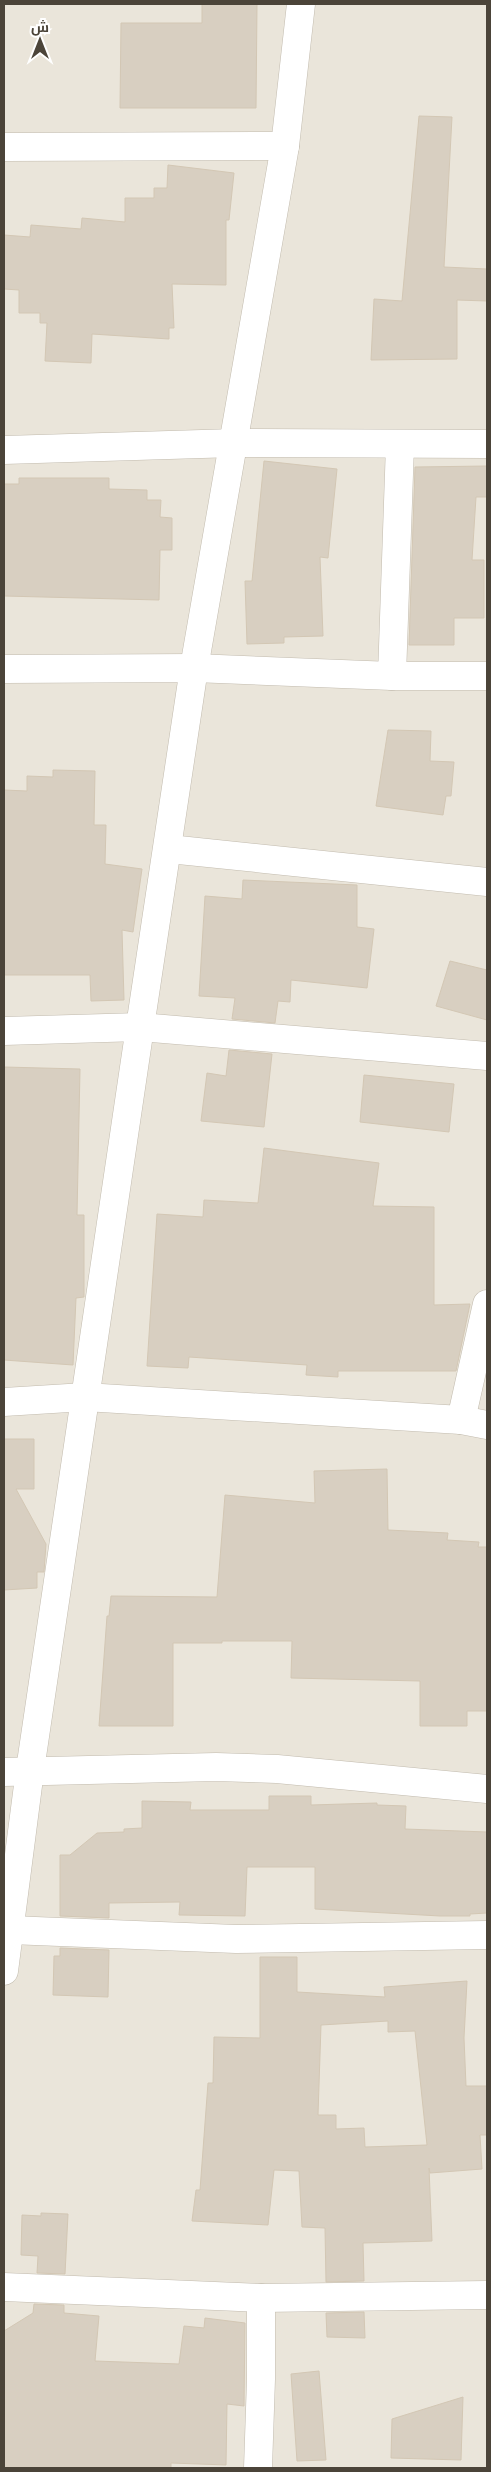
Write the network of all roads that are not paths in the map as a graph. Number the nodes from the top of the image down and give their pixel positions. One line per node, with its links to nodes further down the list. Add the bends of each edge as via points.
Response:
1 (301, 4): 2 (street)
2 (285, 146): 3 (street); 4 (street)
3 (4, 147)
4 (235, 443): 6 (street); 7 (street); 8 (street)
5 (487, 444): 6 (street)
6 (400, 445): 10 (street)
7 (4, 450)
8 (194, 668): 9 (street); 10 (street); 12 (street)
9 (4, 669)
10 (392, 676): 11 (street)
11 (487, 676)
12 (169, 849): 13 (street); 14 (street)
13 (487, 882)
14 (140, 1027): 15 (street); 16 (street); 18 (street)
15 (4, 1031)
16 (487, 1056)
17 (487, 1304): 20 (street)
18 (85, 1397): 19 (street); 20 (street); 22 (street)
19 (4, 1402)
20 (461, 1420): 21 (street)
21 (487, 1425)
22 (17, 1771): 23 (street, via 277,1769); 24 (street)
23 (487, 1789)
24 (10, 1930): 25 (street, via 236,1939); 26 (street)
25 (487, 1935)
26 (4, 1971)
27 (4, 2287): 29 (street)
28 (487, 2295): 29 (street)
29 (260, 2298): 30 (street)
30 (258, 2468)

